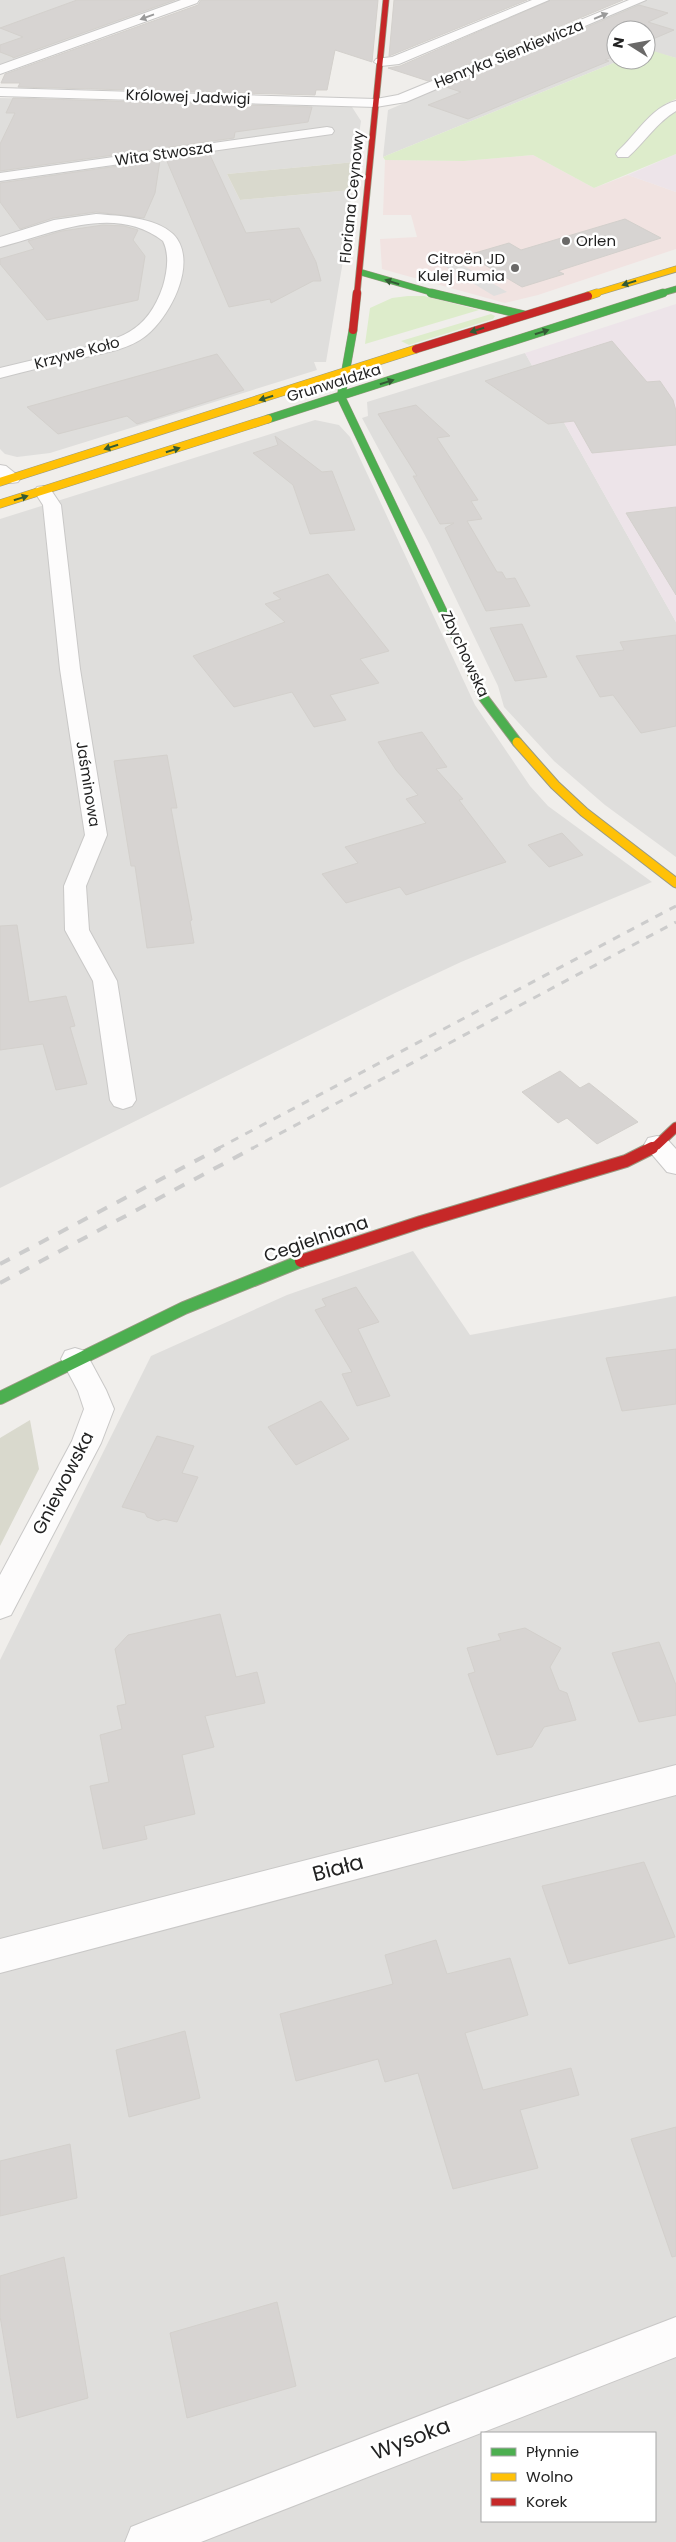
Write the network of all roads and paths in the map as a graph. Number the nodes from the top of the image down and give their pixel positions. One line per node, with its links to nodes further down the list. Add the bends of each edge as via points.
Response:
1 (193, 0): 6 (street, one-way to 6)
2 (386, 0): 5 (street, Floriana Ceynowy)
3 (543, 0): 5 (street, via 394,61)
4 (640, 0): 8 (street, Henryka Sienkiewicza, one-way to 4, via 401,99)
5 (381, 62): 8 (street, Floriana Ceynowy)
6 (0, 70)
7 (0, 92): 8 (street, Królowej Jadwigi)
8 (376, 103): 15 (street, Floriana Ceynowy)
9 (676, 105): 11 (street, via 655,119 636,144)
10 (327, 131): 12 (street, Wita Stwosza)
11 (623, 154)
12 (0, 177)
13 (0, 242): 22 (street, Krzywe Koło, via 46,227 88,219 130,223 159,231 168,238 174,261 164,306 149,326 128,340)
14 (676, 269): 21 (street, Grunwaldzka, one-way to 21)
15 (360, 272): 17 (street, one-way to 15); 20 (street, Floriana Ceynowy)
16 (676, 289): 24 (street, Grunwaldzka, one-way to 16)
17 (422, 291): 18 (street); 21 (street)
18 (395, 295)
19 (369, 300): 20 (street)
20 (355, 302): 23 (street, Floriana Ceynowy)
21 (524, 315): 23 (street, Grunwaldzka, one-way to 23)
22 (0, 373)
23 (346, 373): 24 (street, Floriana Ceynowy); 25 (street, Grunwaldzka, one-way to 25)
24 (341, 397): 26 (street, Grunwaldzka, one-way to 24); 28 (street, Zbychowska, via 483,697 555,785 584,812)
25 (4, 476)
26 (43, 491): 27 (street, Grunwaldzka, one-way to 26); 29 (street, Jaśminowa, via 52,505 70,669 96,835 75,886 77,930 105,981)
27 (0, 504)
28 (676, 883)
29 (122, 1100)
30 (676, 1127): 31 (street)
31 (657, 1145): 32 (street); 33 (street, Cegielniana, via 626,1160 397,1229 297,1263 181,1309)
32 (676, 1164)
33 (75, 1359): 34 (street, Cegielniana); 35 (street, Gniewowska, via 99,1409 86,1443)
34 (0, 1398)
35 (0, 1605)
36 (676, 1780): 37 (street, Biała)
37 (0, 1956)
38 (676, 2337): 39 (street, Wysoka)
39 (146, 2542)

